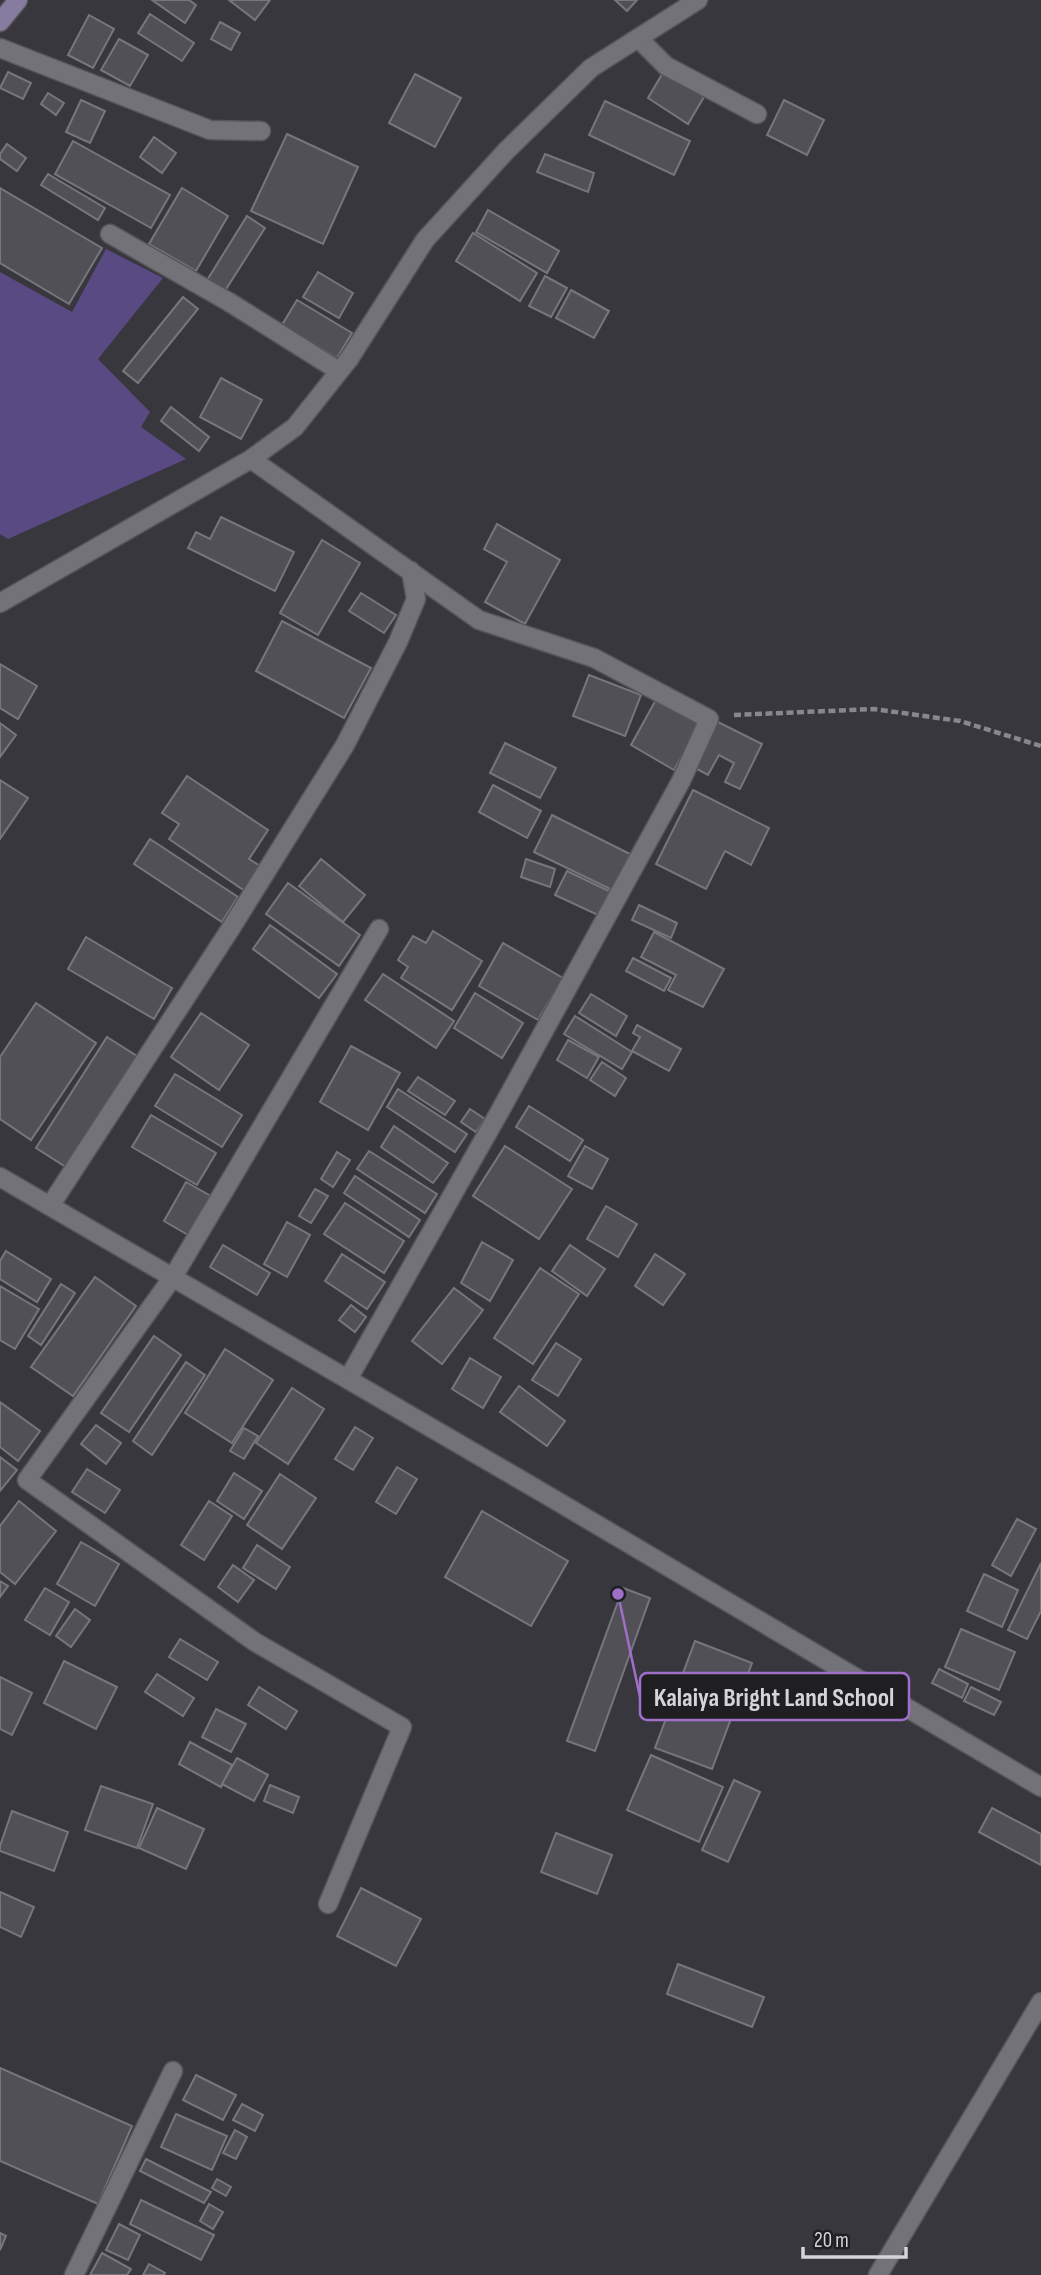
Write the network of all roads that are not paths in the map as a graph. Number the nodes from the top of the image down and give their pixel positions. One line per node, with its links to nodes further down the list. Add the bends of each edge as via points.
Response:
1 (18, 0): 3 (street)
2 (698, 0): 4 (street)
3 (0, 22)
4 (638, 38): 6 (street, via 666,66); 9 (street, via 591,68 506,151 425,240)
5 (0, 48): 7 (street, via 211,130)
6 (757, 114)
7 (261, 131)
8 (110, 234): 9 (street)
9 (339, 371): 10 (street, via 295,427)
10 (251, 459): 11 (street); 12 (street)
11 (411, 571): 15 (street, via 415,599 345,745); 17 (street, via 479,620 594,658 709,719 681,782)
12 (0, 603)
13 (379, 929): 16 (street)
14 (0, 1177): 15 (street)
15 (50, 1206): 16 (street)
16 (173, 1277): 17 (street); 19 (street, via 27,1480 255,1642 402,1727)
17 (348, 1379): 18 (street)
18 (1041, 1787)
19 (328, 1904)
20 (1041, 2002): 23 (street)
21 (173, 2071): 22 (street)
22 (74, 2275)
23 (878, 2275)

